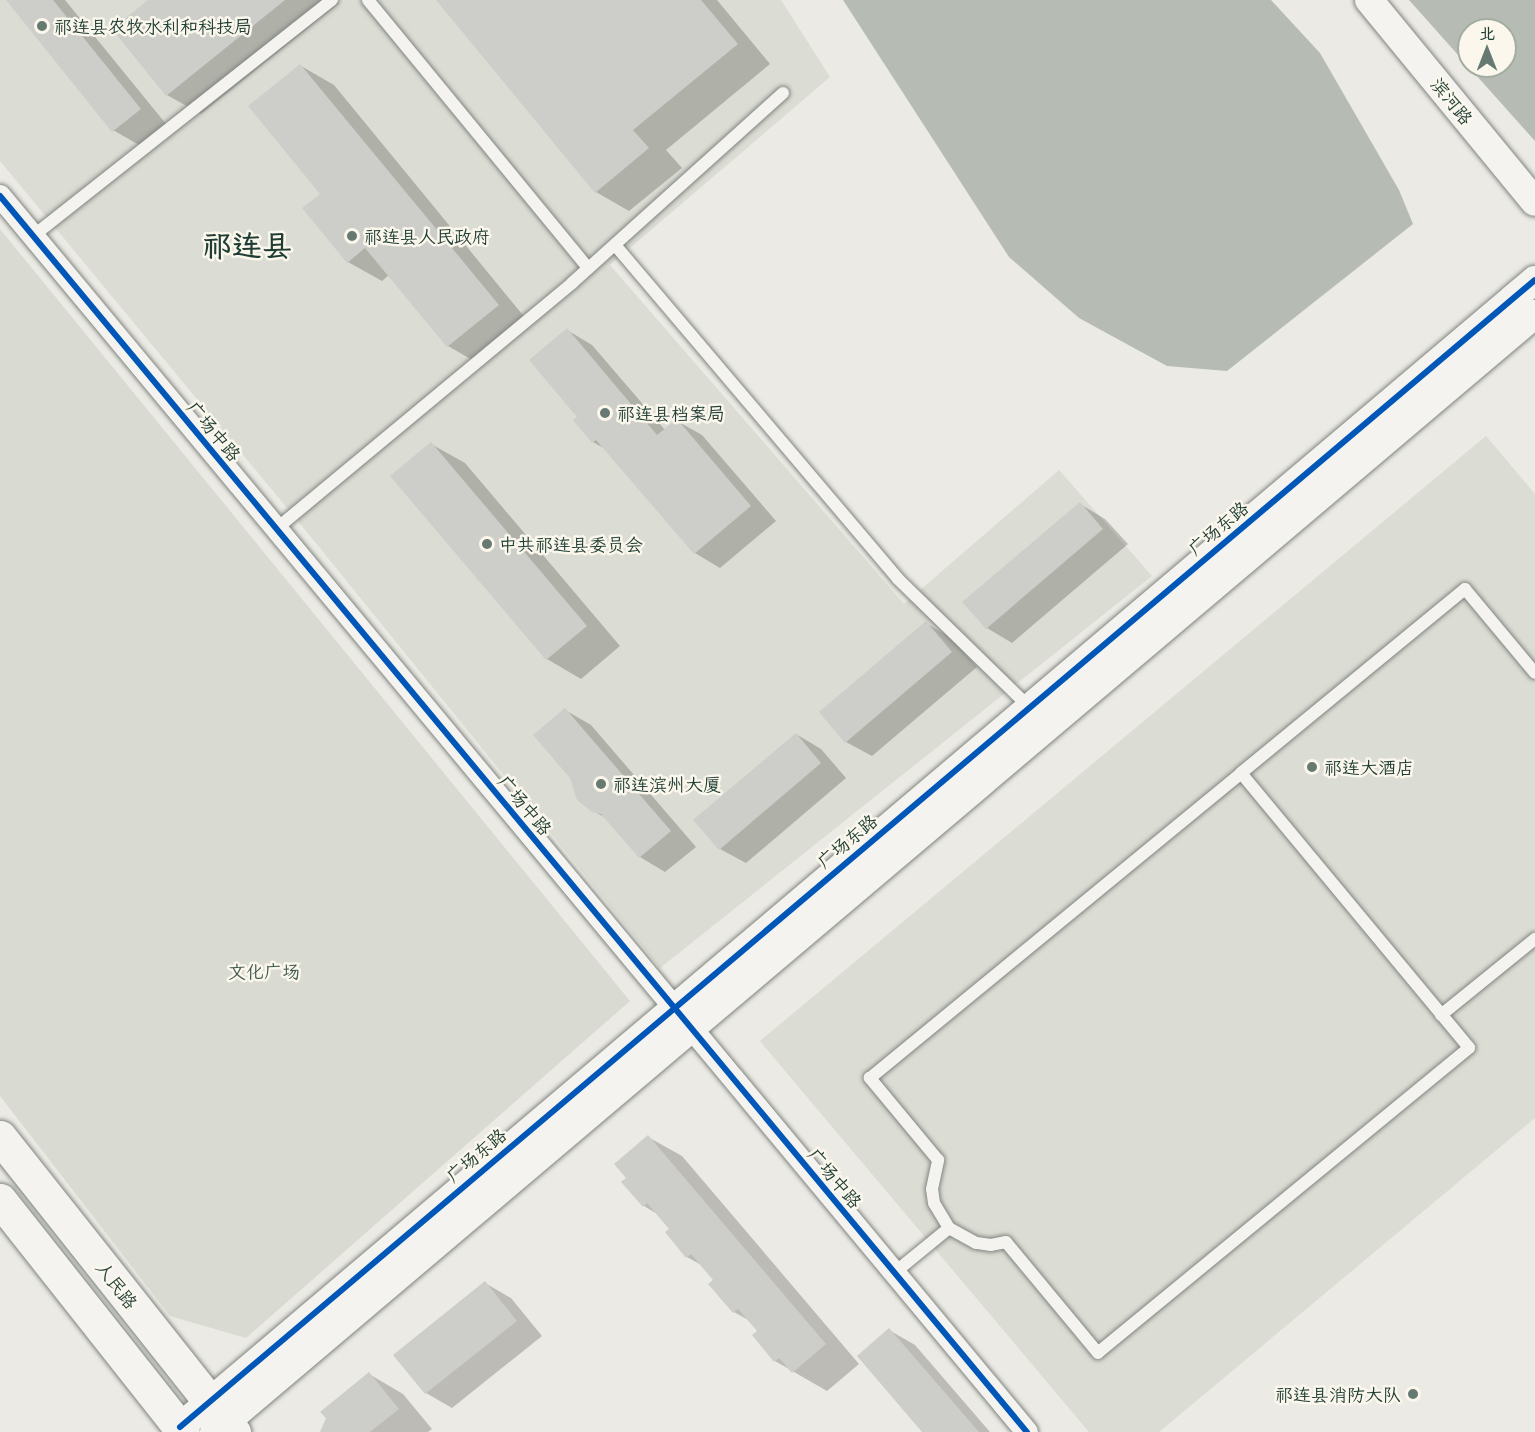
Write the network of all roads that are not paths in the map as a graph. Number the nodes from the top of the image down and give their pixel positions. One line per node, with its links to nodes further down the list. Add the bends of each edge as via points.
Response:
1 (332, 0): 7 (lane)
2 (368, 0): 9 (lane)
3 (1369, 0): 6 (street, 滨河路)
4 (783, 93): 8 (lane)
5 (0, 196): 7 (street, 广场中路)
6 (1535, 202)
7 (33, 236): 12 (street, 广场中路)
8 (615, 245): 9 (lane); 14 (lane, via 898,579)
9 (588, 268): 12 (lane)
10 (1535, 280): 14 (street, 广场东路)
11 (1535, 314): 18 (street, 广场东路)
12 (276, 529): 18 (street, 广场中路)
13 (1535, 673): 15 (lane, via 1466,589)
14 (1029, 707): 18 (street, 广场东路)
15 (1241, 773): 17 (lane); 21 (lane, via 870,1078 938,1160 933,1174 933,1196)
16 (1535, 939): 17 (lane)
17 (1441, 1016): 21 (lane, via 1468,1048 1098,1353 1006,1242 976,1243)
18 (682, 1017): 22 (street, 广场中路); 23 (street, 广场东路)
19 (0, 1137): 23 (main road, 人民路)
20 (0, 1200): 24 (main road)
21 (949, 1228): 22 (lane)
22 (894, 1273): 25 (street, 广场中路)
23 (221, 1422): 24 (street, 广场东路)
24 (182, 1430)
25 (1027, 1432)

